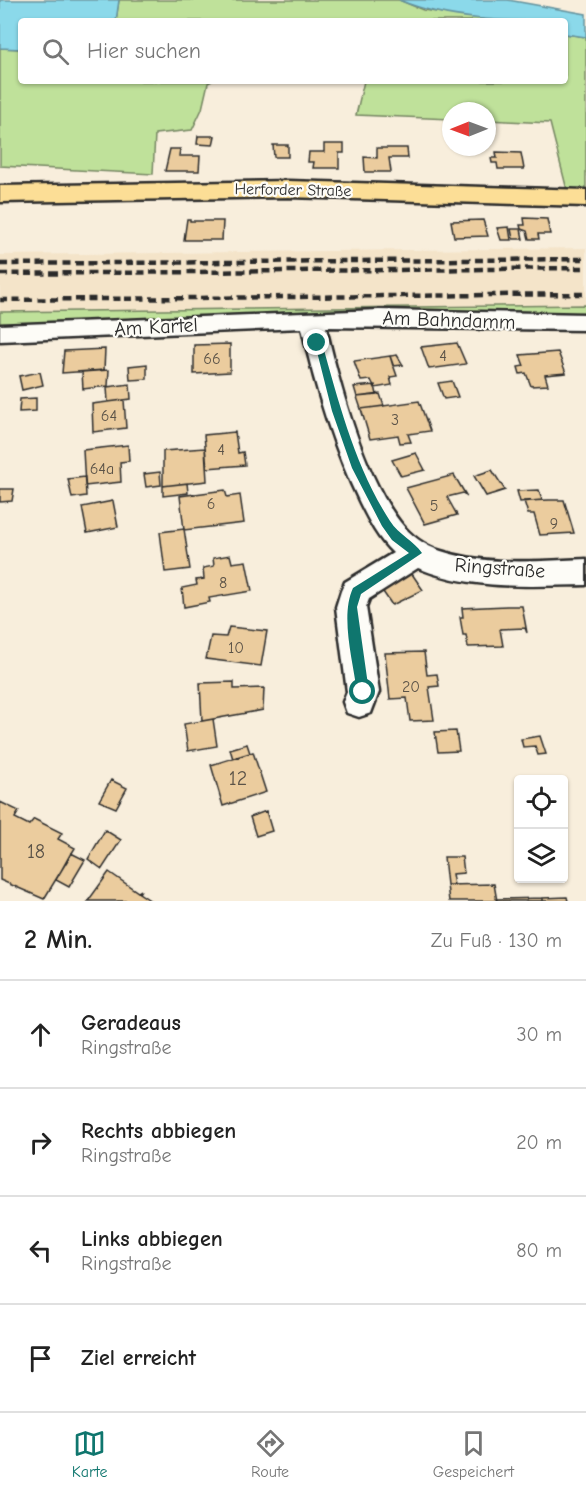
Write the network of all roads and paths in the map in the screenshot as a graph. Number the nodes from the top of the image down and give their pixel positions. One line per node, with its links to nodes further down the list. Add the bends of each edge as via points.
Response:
1 (0, 194): 2 (main road, Herforder Straße, via 288,189)
2 (586, 198)
3 (312, 319): 4 (street, Am Bahndamm); 5 (street, Am Kartel); 6 (street, Ringstraße, via 357,468 385,523 395,537)
4 (586, 322)
5 (0, 333)
6 (417, 553): 7 (street, Ringstraße, via 435,562 471,570); 8 (street, via 356,591 351,607 363,692)
7 (586, 572)
8 (359, 702)

